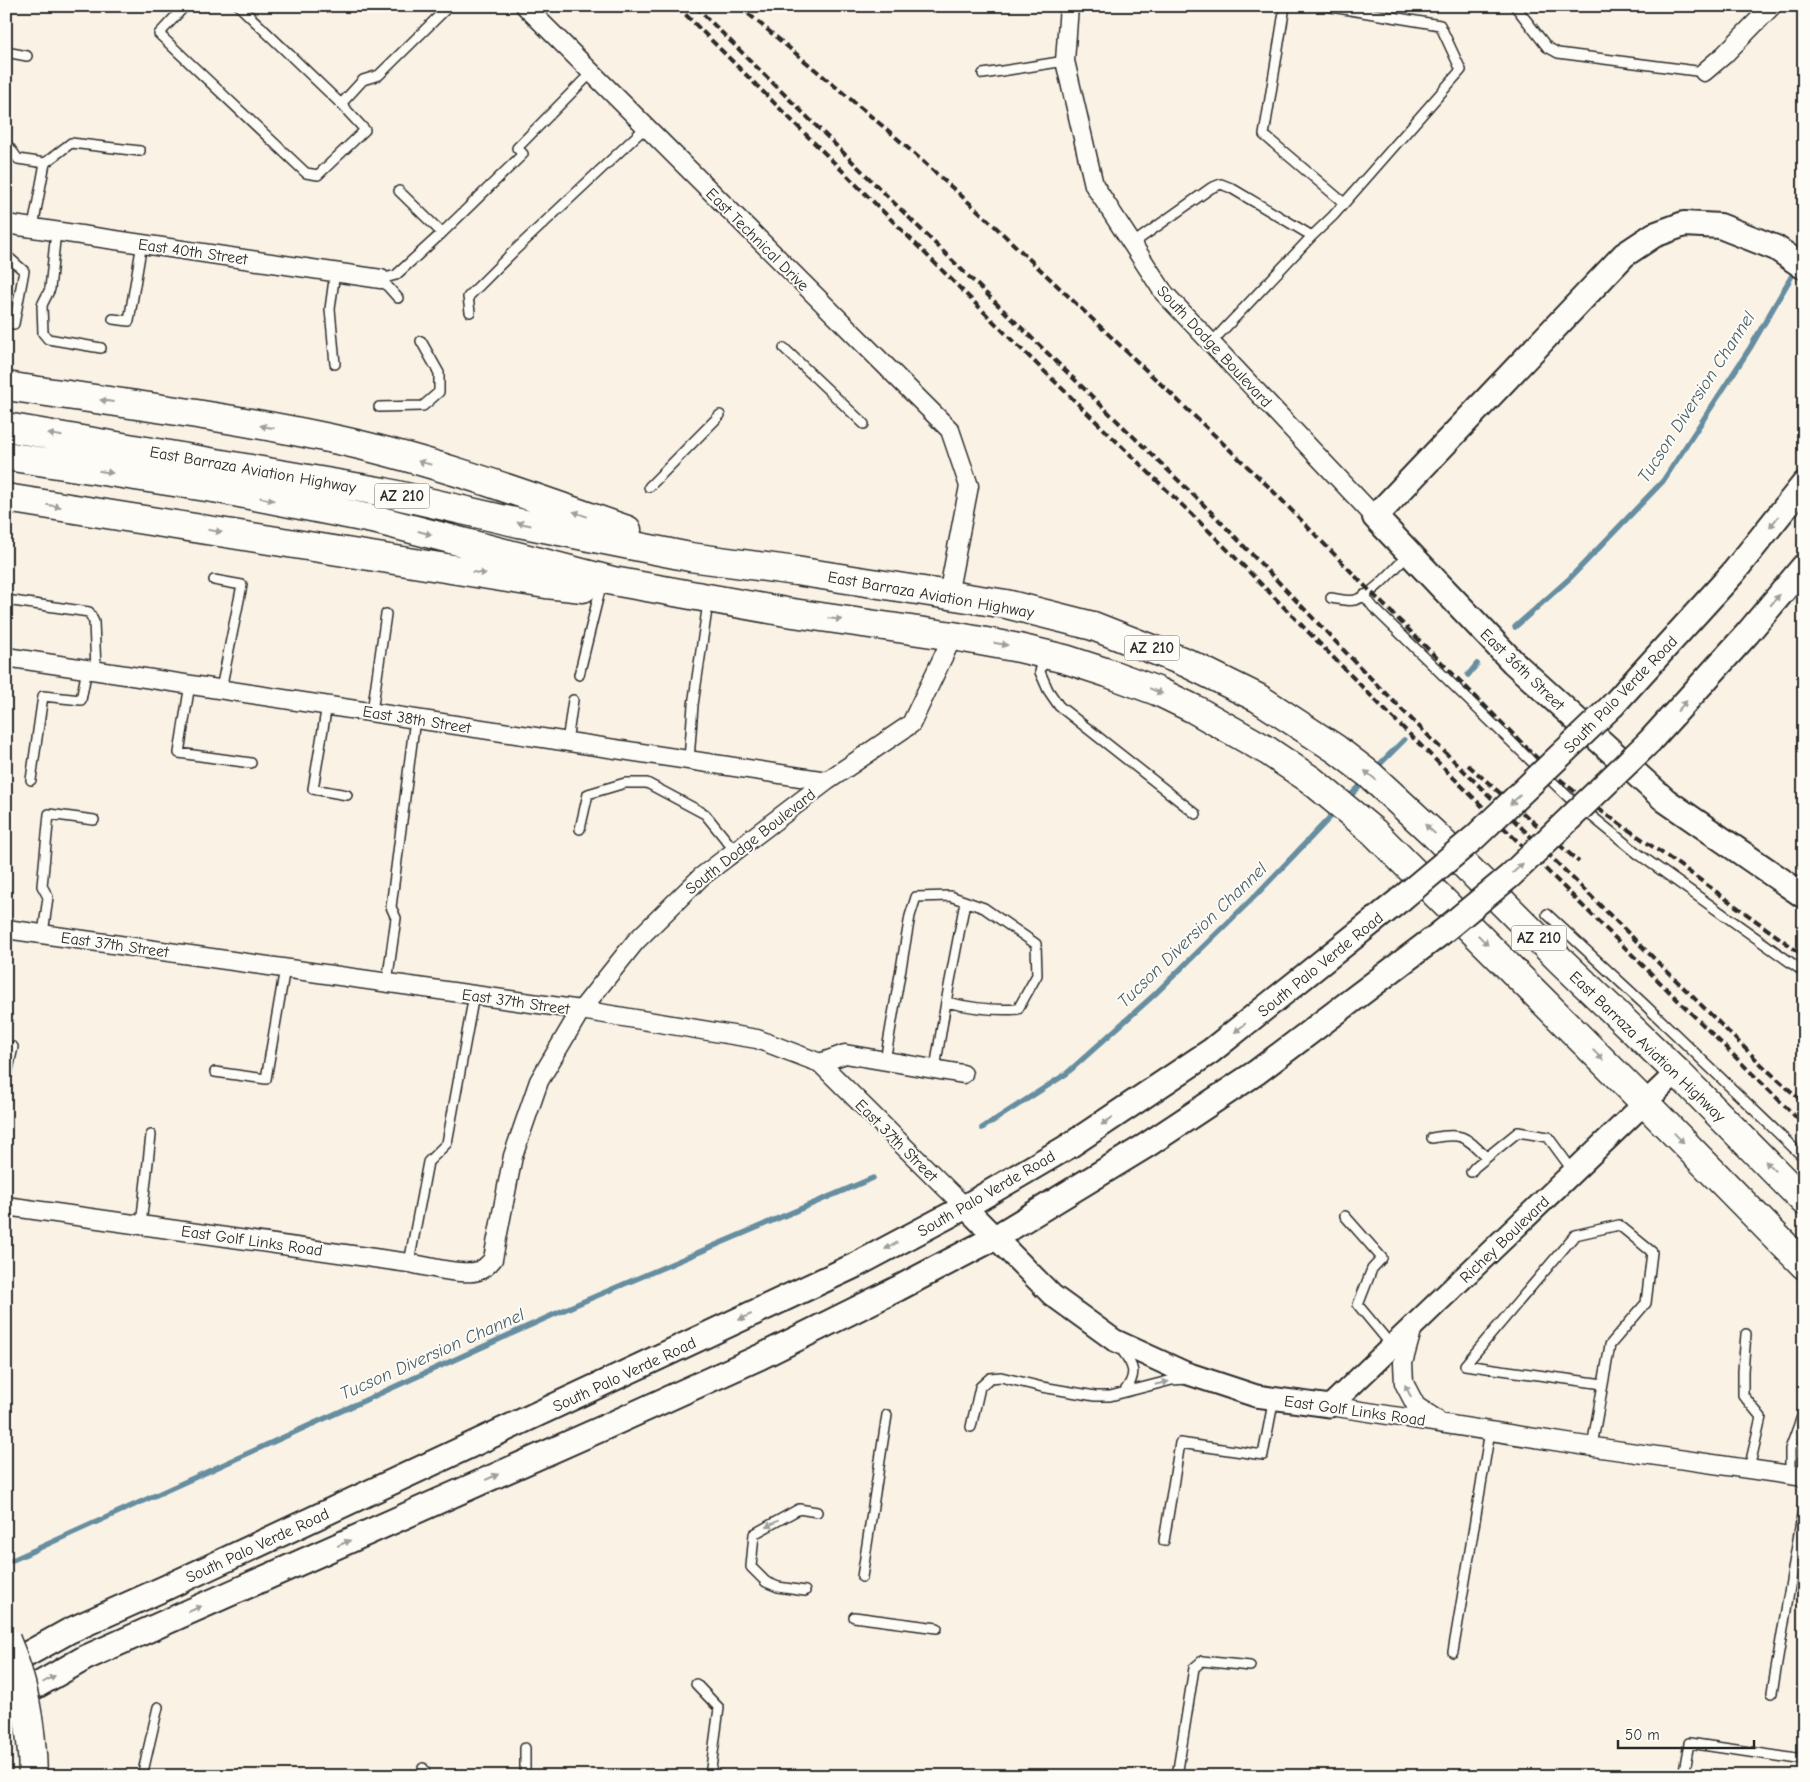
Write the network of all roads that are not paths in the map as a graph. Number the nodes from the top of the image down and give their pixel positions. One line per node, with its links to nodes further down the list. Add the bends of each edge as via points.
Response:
1 (185, 6): 16 (lane, via 159,34 306,173 318,176 365,130)
2 (239, 6): 16 (lane)
3 (449, 6): 16 (lane, via 379,75 363,80)
4 (525, 6): 14 (street, East Technical Drive)
5 (1069, 6): 12 (street, South Dodge Boulevard)
6 (1285, 6): 22 (lane, via 1264,136)
7 (1326, 6): 22 (lane, via 1440,25 1461,70)
8 (1515, 6): 13 (lane, via 1547,47 1558,53)
9 (1772, 6): 13 (street)
10 (6, 52): 11 (lane)
11 (27, 56)
12 (1065, 61): 15 (lane); 29 (street, South Dodge Boulevard, via 1094,186)
13 (1704, 72)
14 (591, 73): 17 (street, East Technical Drive); 26 (lane, via 516,148 523,154)
15 (983, 74)
16 (341, 104)
17 (646, 128): 35 (lane, via 468,297); 58 (street, East Technical Drive, via 950,430 968,486)
18 (6, 143): 20 (lane, via 18,159)
19 (140, 151): 20 (lane, via 71,143)
20 (45, 163): 24 (lane)
21 (399, 191): 26 (lane)
22 (1344, 203): 27 (lane)
23 (6, 224): 24 (street, East 40th Street)
24 (33, 228): 25 (street, East 40th Street)
25 (56, 231): 28 (street, East 40th Street); 40 (lane, via 50,289 42,305 43,333 48,339)
26 (442, 233): 33 (lane, via 396,275)
27 (1312, 236): 29 (lane, via 1221,184); 39 (lane)
28 (142, 244): 32 (street, East 40th Street); 36 (lane, via 129,321)
29 (1132, 244): 39 (street, South Dodge Boulevard, via 1164,293)
30 (6, 255): 37 (lane, via 24,271 14,324)
31 (1804, 267): 52 (main road, via 1776,248 1720,226 1684,224 1654,234 1624,255)
32 (335, 272): 33 (street, East 40th Street); 42 (lane, via 330,309)
33 (381, 279): 34 (lane)
34 (398, 298)
35 (470, 312)
36 (113, 319)
37 (6, 323)
38 (422, 341): 44 (lane, via 438,373 439,392 423,406)
39 (1212, 343): 52 (street, South Dodge Boulevard)
40 (101, 348)
41 (784, 348): 46 (lane)
42 (335, 364)
43 (6, 386): 55 (main road, one-way to 43, via 709,554 644,536 503,486 324,437)
44 (379, 407)
45 (720, 415): 50 (lane)
46 (864, 424)
47 (6, 427): 55 (main road, East Barraza Aviation Highway / AZ 210, one-way to 47, via 690,557 384,492)
48 (6, 456): 63 (main road, East Barraza Aviation Highway / AZ 210, one-way to 63, via 219,489 377,520 613,581)
49 (1804, 484): 115 (main road, South Palo Verde Road, one-way to 115, bridge, via 1733,573 1613,705 1482,831 1211,1051 1069,1146)
50 (649, 487)
51 (6, 498): 57 (main road, one-way to 57)
52 (1375, 517): 53 (main road, East 36th Street)
53 (1410, 554): 59 (lane); 87 (main road, East 36th Street, via 1514,662 1665,800)
54 (1804, 566): 118 (main road, South Palo Verde Road, one-way to 54, bridge, via 1147,1145 1257,1072 1441,933 1510,876 1649,742)
55 (796, 571): 58 (main road, East Barraza Aviation Highway / AZ 210)
56 (214, 580): 71 (lane, via 242,585)
57 (600, 590): 62 (main road); 69 (lane)
58 (948, 595): 76 (main road, East Barraza Aviation Highway / AZ 210, via 1048,614 1140,643 1228,682)
59 (1364, 595): 60 (lane, via 1356,600); 93 (lane, via 1567,796 1637,853)
60 (1331, 598)
61 (6, 600): 68 (lane, via 89,612 94,622)
62 (708, 603): 63 (main road); 78 (lane, via 693,705)
63 (786, 612): 65 (main road, East Barraza Aviation Highway / AZ 210, one-way to 65)
64 (386, 614): 74 (lane)
65 (953, 636): 66 (main road, East Barraza Aviation Highway / AZ 210, one-way to 66); 76 (main road, via 967,621 1001,618 1100,640 1188,670); 81 (street, South Dodge Boulevard, via 911,724)
66 (1045, 654): 83 (lane, via 1040,672 1059,706); 106 (main road, East Barraza Aviation Highway / AZ 210, one-way to 106, via 1157,691 1268,751 1311,780 1374,832)
67 (6, 657): 68 (street, East 38th Street)
68 (92, 670): 70 (street, East 38th Street); 80 (lane, via 81,700 43,696)
69 (579, 675)
70 (190, 684): 71 (street, East 38th Street); 79 (lane, via 180,753)
71 (222, 689): 73 (street, East 38th Street)
72 (573, 700): 77 (lane)
73 (327, 705): 74 (street, East 38th Street); 82 (lane, via 313,789)
74 (372, 712): 75 (street, East 38th Street)
75 (415, 719): 77 (street, East 38th Street); 94 (lane, via 391,907 396,918)
76 (1303, 726): 103 (main road, East Barraza Aviation Highway / AZ 210, one-way to 76, via 1402,802)
77 (567, 742): 78 (street, East 38th Street)
78 (689, 760): 81 (street, East 38th Street)
79 (251, 764)
80 (31, 780)
81 (827, 781): 86 (street, South Dodge Boulevard)
82 (347, 795)
83 (1196, 814)
84 (94, 820): 91 (lane, via 49,814 42,886 48,897)
85 (580, 829): 86 (lane, via 588,794 625,783 647,783 705,814)
86 (735, 850): 97 (street, South Dodge Boulevard, via 701,876 636,940)
87 (1804, 896)
88 (965, 902): 96 (lane); 96 (lane, via 984,908 1036,944 1036,975 1018,1009 969,1008); 99 (lane, via 950,896 916,898 910,916)
89 (1547, 914): 110 (lane)
90 (6, 928): 91 (street, East 37th Street)
91 (43, 934): 92 (street, East 37th Street)
92 (285, 968): 94 (street, East 37th Street); 102 (lane, via 266,1079)
93 (1804, 972)
94 (387, 983): 95 (street, East 37th Street)
95 (474, 995): 97 (street, East 37th Street); 120 (lane, via 447,1143 428,1162)
96 (946, 1002): 101 (lane)
97 (581, 1010): 100 (street, East 37th Street, via 757,1039); 119 (street, South Dodge Boulevard, via 538,1081 513,1156)
98 (13, 1047): 105 (lane)
99 (885, 1061): 100 (street, via 845,1054); 101 (street)
100 (820, 1063): 115 (street, East 37th Street)
101 (935, 1069): 104 (street)
102 (215, 1072)
103 (1677, 1072): 106 (street, Richey Boulevard); 113 (main road, East Barraza Aviation Highway / AZ 210, one-way to 103)
104 (963, 1074)
105 (6, 1079)
106 (1645, 1102): 112 (street, Richey Boulevard); 121 (main road, AZ 210, one-way to 121)
107 (151, 1135): 117 (lane)
108 (1432, 1138): 109 (lane, via 1450,1134 1468,1139)
109 (1486, 1157): 111 (lane); 112 (lane, via 1518,1132 1548,1137)
110 (1804, 1158)
111 (1471, 1172)
112 (1574, 1172): 122 (street, Richey Boulevard)
113 (1804, 1201)
114 (6, 1206): 117 (street, East Golf Links Road)
115 (965, 1207): 118 (street, East Golf Links Road); 148 (main road, South Palo Verde Road, one-way to 148, via 856,1265 69,1631)
116 (1345, 1216): 125 (lane, via 1382,1258 1372,1269 1358,1305)
117 (141, 1225): 120 (street, East Golf Links Road)
118 (996, 1237): 124 (street, East Golf Links Road, via 1052,1295); 152 (main road, South Palo Verde Road, one-way to 118, via 85,1658 760,1357)
119 (493, 1259): 120 (street, East Golf Links Road, via 477,1272)
120 (409, 1263)
121 (1804, 1265)
122 (1413, 1327): 125 (street, Richey Boulevard); 133 (street, one-way to 122, via 1416,1406 1404,1383 1404,1363)
123 (1746, 1334): 137 (lane, via 1743,1395 1761,1417)
124 (1114, 1340): 126 (street, East Golf Links Road); 128 (lane, via 1132,1363 1132,1380)
125 (1393, 1346): 130 (street, Richey Boulevard)
126 (1201, 1378): 128 (lane, one-way to 126, via 1172,1380); 129 (street, East Golf Links Road, via 1256,1396)
127 (1603, 1384): 127 (lane, via 1610,1345 1646,1303 1652,1252 1620,1225 1575,1235 1465,1365); 136 (lane)
128 (1124, 1392): 134 (lane, via 1090,1396 1001,1377 990,1378 980,1387)
129 (1274, 1398): 130 (street, East Golf Links Road); 141 (lane, via 1263,1454 1180,1443)
130 (1330, 1406): 133 (street, East Golf Links Road)
131 (1804, 1410): 138 (lane, via 1790,1449)
132 (886, 1415): 142 (lane)
133 (1442, 1423): 135 (street, East Golf Links Road)
134 (971, 1428)
135 (1490, 1431): 136 (street, East Golf Links Road); 147 (lane)
136 (1592, 1446): 137 (street, East Golf Links Road)
137 (1748, 1469): 138 (street, East Golf Links Road)
138 (1797, 1476)
139 (1804, 1504): 151 (lane)
140 (817, 1512): 143 (lane, one-way to 143, via 799,1509 754,1534 751,1567 766,1582)
141 (1164, 1541)
142 (862, 1577)
143 (805, 1591)
144 (854, 1618): 145 (lane)
145 (937, 1628)
146 (6, 1640): 156 (main road, bridge, via 20,1674 28,1712)
147 (1453, 1652)
148 (6, 1666)
149 (1250, 1666): 160 (lane, via 1202,1661 1194,1668)
150 (696, 1684): 159 (lane, via 719,1708)
151 (1772, 1694)
152 (6, 1702)
153 (158, 1707): 157 (lane)
154 (525, 1748): 158 (lane)
155 (1804, 1760): 161 (lane, via 1689,1743)
156 (33, 1776)
157 (142, 1776)
158 (525, 1776)
159 (710, 1776)
160 (1177, 1776)
161 (1683, 1776)

